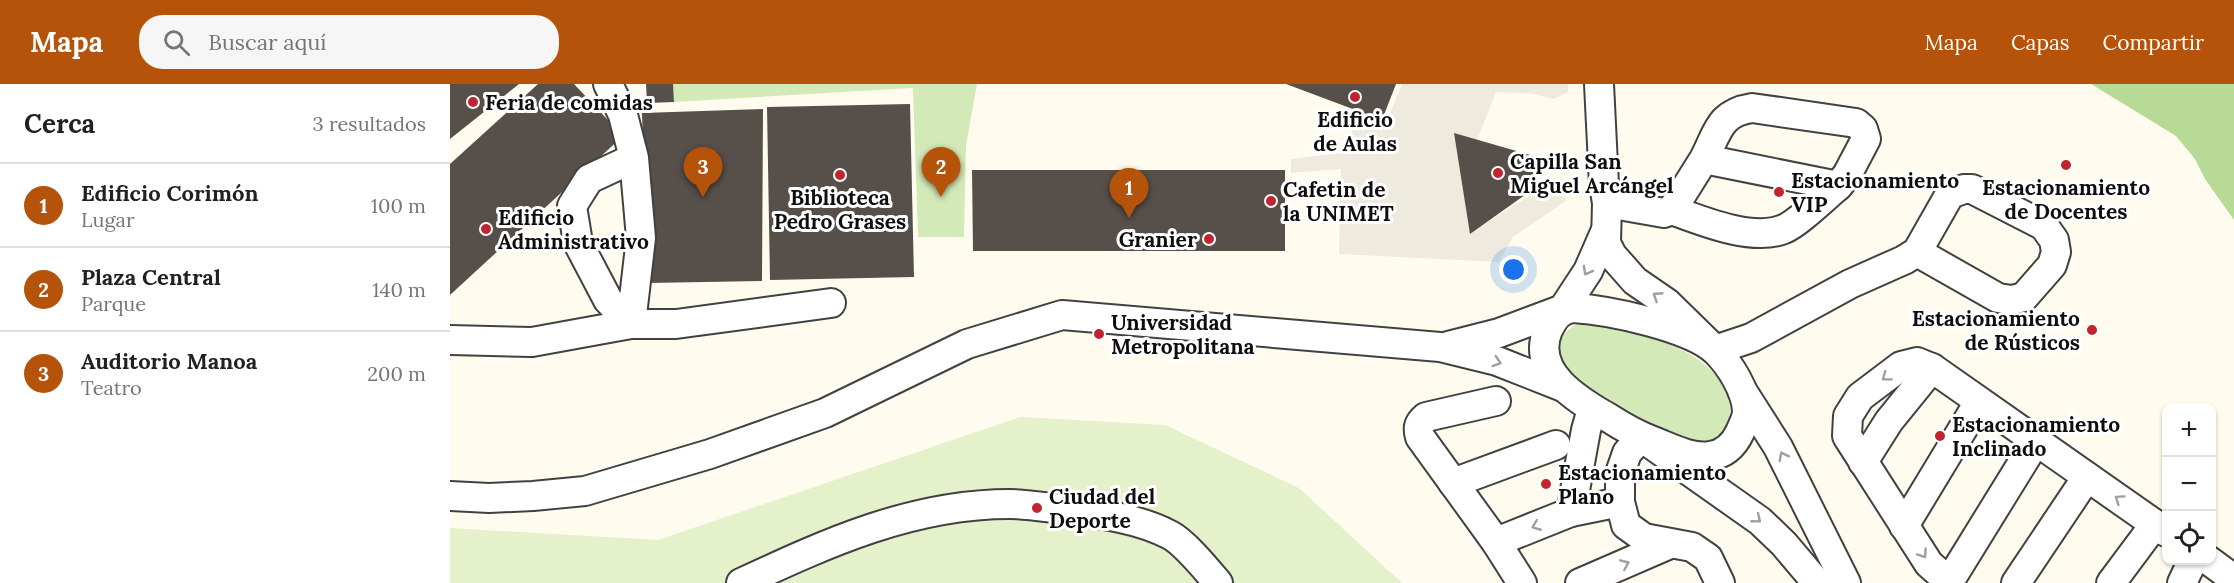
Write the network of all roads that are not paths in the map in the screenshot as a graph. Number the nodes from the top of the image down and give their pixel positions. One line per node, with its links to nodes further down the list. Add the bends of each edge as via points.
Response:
1 (1599, 84): 7 (lane)
2 (612, 89): 3 (lane)
3 (634, 158): 11 (lane, via 641,238); 11 (lane, via 589,179 572,206 578,243 608,300)
4 (1704, 159): 5 (lane); 5 (lane, via 1725,117 1738,110 1752,108 1856,123 1866,139); 6 (lane)
5 (1838, 186): 6 (lane, via 1785,229 1770,232 1738,230)
6 (1672, 210): 7 (lane)
7 (1606, 217): 10 (lane, one-way to 10, via 1588,271); 14 (lane, one-way to 7, via 1668,303 1635,281 1612,255 1606,243)
8 (1917, 252): 8 (lane, via 1998,298 2012,300 2024,297 2052,266 2056,252 2054,240 2044,226 1972,189 1950,194); 14 (lane, via 1751,338)
9 (831, 303): 11 (lane, via 676,324)
10 (1563, 309): 13 (lane, via 1499,333); 14 (lane, via 1587,309 1634,318 1680,332); 16 (lane, via 1548,330 1544,351)
11 (631, 324): 12 (lane, via 532,342)
12 (450, 340)
13 (1440, 347): 16 (lane, one-way to 16, via 1497,361); 27 (lane, via 1062,315 967,344 825,413 710,454 585,491 489,498)
14 (1715, 350): 17 (lane)
15 (1932, 368): 19 (lane); 24 (lane, via 1889,421); 24 (lane, one-way to 24, via 1917,362 1900,366 1860,397 1848,416 1847,436)
16 (1563, 387): 20 (lane)
17 (1742, 391): 21 (lane, via 1747,410 1745,421 1737,440 1719,454 1689,454); 44 (lane, one-way to 17, via 1778,447)
18 (1496, 401): 26 (lane, via 1426,417 1420,422 1420,437)
19 (1979, 402): 22 (lane); 30 (lane)
20 (1592, 409): 21 (lane); 29 (lane)
21 (1641, 437): 28 (lane, via 1627,453 1620,473); 43 (lane, one-way to 43, via 1760,521)
22 (2036, 441): 25 (lane); 37 (lane)
23 (1556, 445): 26 (lane)
24 (1863, 462): 30 (lane)
25 (2087, 477): 31 (lane, one-way to 25); 45 (lane)
26 (1453, 483): 32 (lane)
27 (450, 496)
28 (1620, 502): 29 (lane); 33 (lane, via 1626,525 1644,538)
29 (1570, 512): 32 (lane, one-way to 32)
30 (1904, 526): 37 (lane, one-way to 37, via 1929,564)
31 (2161, 528): 46 (lane)
32 (1496, 542): 40 (lane)
33 (1670, 544): 41 (lane, one-way to 33); 42 (lane, via 1692,547 1708,558)
34 (2191, 565): 47 (lane)
35 (2214, 565): 36 (lane)
36 (2234, 579)
37 (1950, 582)
38 (741, 583): 39 (lane, via 826,544 888,522 948,510 1010,504 1092,513 1172,535)
39 (1218, 583)
40 (1522, 583)
41 (1580, 583)
42 (1720, 583)
43 (1817, 583)
44 (1846, 583)
45 (2016, 583)
46 (2111, 583)
47 (2182, 583)

